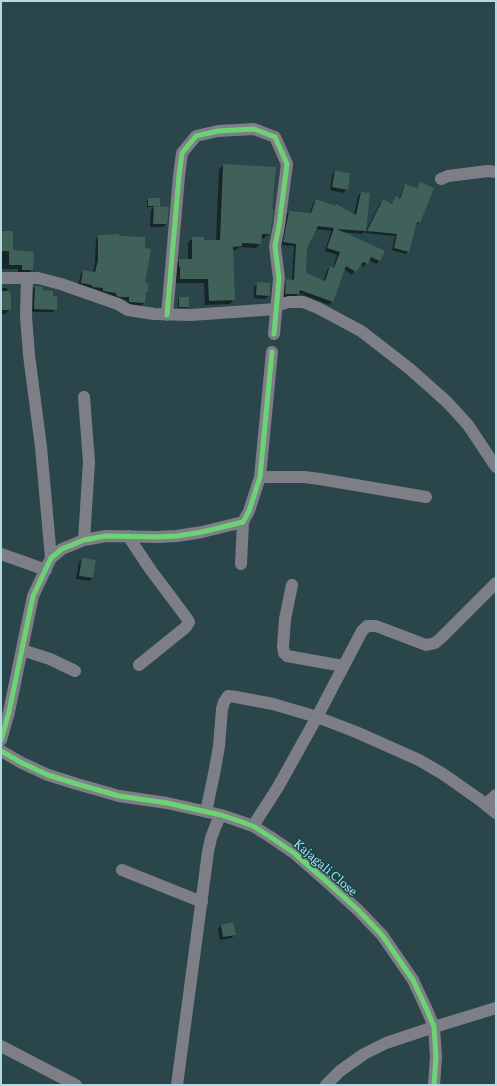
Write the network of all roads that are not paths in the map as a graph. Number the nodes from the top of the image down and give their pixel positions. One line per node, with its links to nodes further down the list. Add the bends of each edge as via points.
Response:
1 (496, 172): 2 (street, via 448,176)
2 (441, 179)
3 (1, 278): 4 (street)
4 (27, 278): 6 (street, via 61,284 128,310); 17 (street, via 29,355 41,447)
5 (279, 307): 6 (street); 6 (street, via 275,246 287,164 275,137 254,129 218,131 196,136 182,153); 7 (street); 10 (street, via 289,302 303,302 361,331 447,402 468,425)
6 (167, 315)
7 (274, 334)
8 (272, 352): 11 (street)
9 (84, 397): 15 (street, via 89,462)
10 (496, 467)
11 (260, 477): 12 (street, via 304,477); 13 (street)
12 (426, 497)
13 (243, 522): 14 (street, via 177,536); 18 (street)
14 (128, 536): 15 (street); 23 (street, via 189,622)
15 (84, 540): 17 (street, via 62,548)
16 (1, 554): 19 (street)
17 (51, 558): 19 (street)
18 (241, 564)
19 (46, 570): 22 (street, via 33,596)
20 (496, 583): 24 (street, via 435,643 426,645 376,626 367,626)
21 (292, 585): 24 (street, via 285,620 284,653 288,656)
22 (22, 650): 25 (street); 27 (street)
23 (139, 665)
24 (343, 666): 26 (street)
25 (75, 671)
26 (317, 717): 30 (street, via 419,760); 31 (street, via 273,704 228,696 222,709 219,746); 34 (street)
27 (1, 740)
28 (1, 751): 31 (street, Kajagali Close, via 48,775 84,786 119,796)
29 (496, 795): 30 (street)
30 (486, 804): 32 (street)
31 (206, 812): 33 (street, Kajagali Close)
32 (496, 813)
33 (221, 815): 34 (street, Kajagali Close); 36 (street, via 211,838)
34 (253, 826): 38 (street, Kajagali Close, via 294,853 382,935 413,980)
35 (122, 870): 36 (street)
36 (202, 902): 41 (street)
37 (496, 1008): 38 (street)
38 (434, 1027): 42 (street, via 386,1043 364,1054); 43 (street, Kajagali Close)
39 (1, 1046): 40 (street)
40 (76, 1085)
41 (178, 1085)
42 (326, 1085)
43 (434, 1085)

